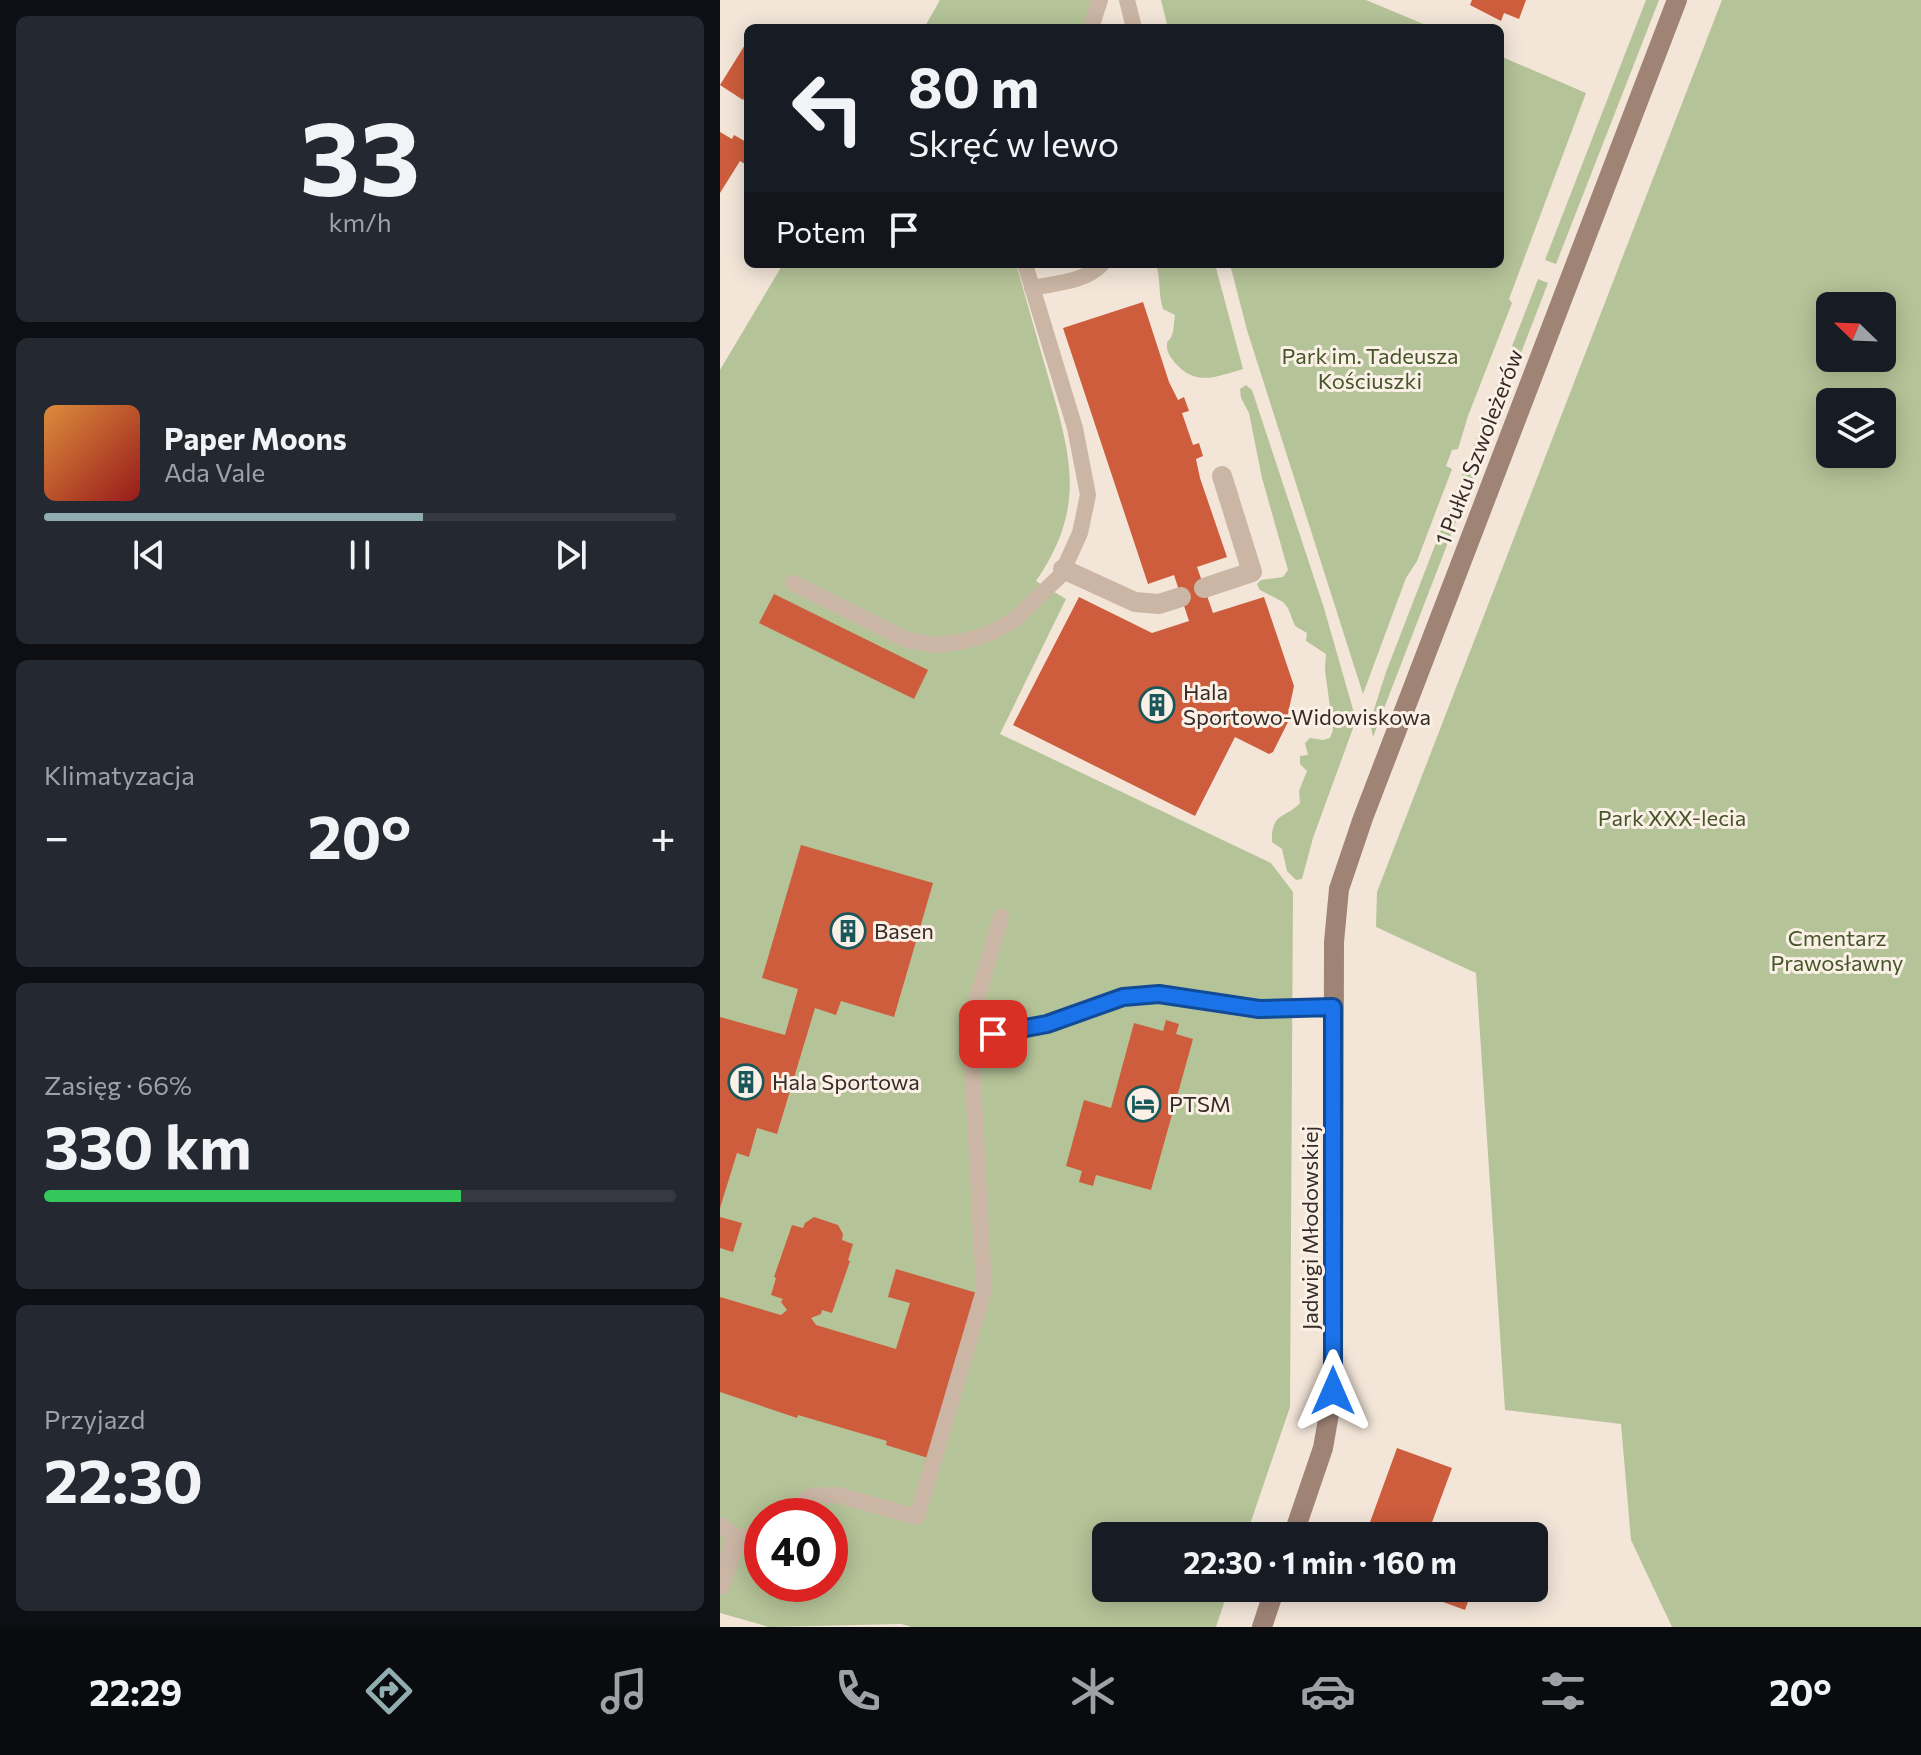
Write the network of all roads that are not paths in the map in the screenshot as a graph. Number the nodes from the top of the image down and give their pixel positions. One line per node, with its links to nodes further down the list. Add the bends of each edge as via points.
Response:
1 (1100, 0): 4 (lane)
2 (1127, 0): 5 (lane)
3 (1677, 0): 14 (street, 1 Pułku Szwoleżerów, via 1347,860)
4 (1092, 24)
5 (1133, 24)
6 (1026, 268): 8 (lane)
7 (1098, 268): 8 (lane)
8 (1032, 288): 10 (lane, via 1075,428 1088,495 1080,533)
9 (1222, 476): 12 (street, via 1252,572)
10 (1063, 569): 11 (lane, via 1013,621 965,641 937,645 907,640); 13 (street, via 1135,602 1159,604)
11 (793, 583)
12 (1204, 588)
13 (1181, 597)
14 (1334, 914): 16 (street, Jadwigi Młodowskiej)
15 (1001, 917): 17 (lane, via 970,1022)
16 (1333, 1007): 17 (lane, via 1259,1009 1159,994 1123,997 1047,1024); 19 (street, Jadwigi Młodowskiej, via 1333,1391 1323,1448)
17 (971, 1038): 18 (lane, via 984,1290 917,1517 838,1495)
18 (808, 1498)
19 (1298, 1522)
20 (728, 1532): 21 (street)
21 (720, 1585)
22 (1270, 1602): 23 (street)
23 (1262, 1627)

